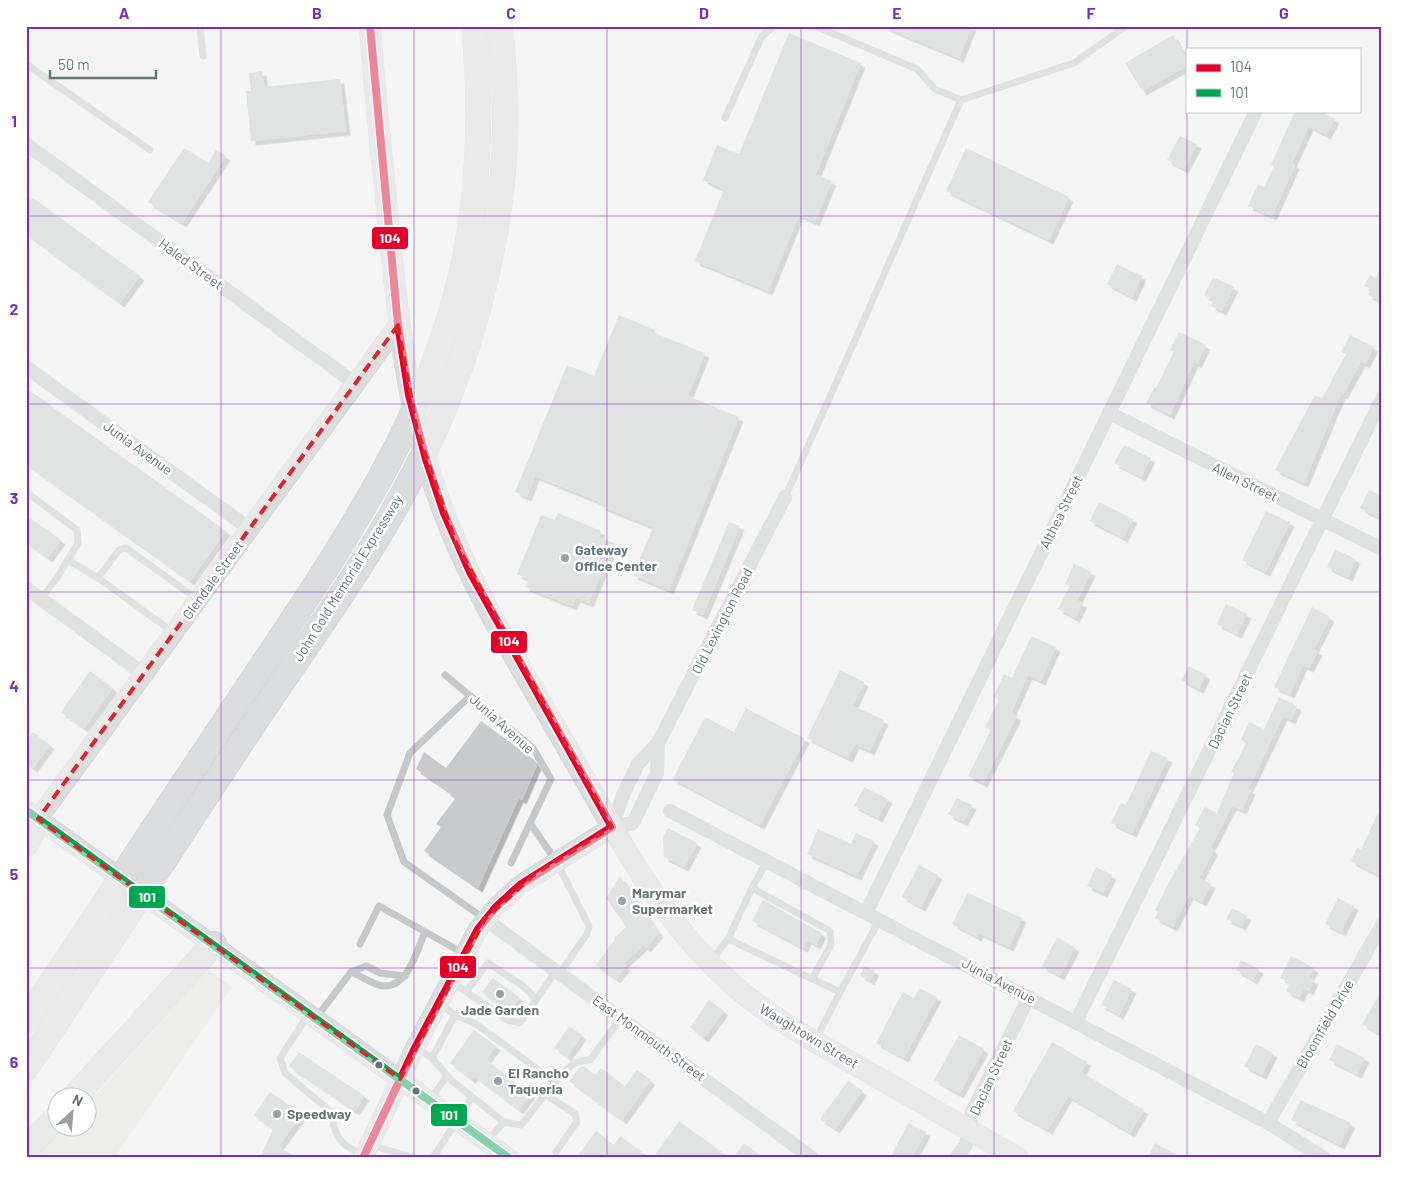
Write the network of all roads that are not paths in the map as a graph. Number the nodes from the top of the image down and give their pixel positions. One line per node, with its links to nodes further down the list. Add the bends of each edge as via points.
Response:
1 (200, 26): 8 (lane)
2 (370, 26): 15 (main road, Waughtown Street)
3 (474, 26): 67 (highway, John Gold Memorial Expressway, bridge, via 479,126 473,206 449,320 438,356 410,422 352,528)
4 (500, 26): 72 (highway, John Gold Memorial Expressway, bridge, via 505,146 496,227 474,328 434,433 399,501 366,554)
5 (775, 26): 12 (lane, via 762,36)
6 (815, 26): 10 (lane, via 917,68 935,89)
7 (1126, 26): 10 (lane, via 1074,63)
8 (203, 56)
9 (26, 64): 14 (lane)
10 (961, 100): 21 (lane)
11 (1256, 112): 19 (street, Althea Street)
12 (725, 118)
13 (26, 144): 17 (street, Haled Street)
14 (150, 150)
15 (398, 325): 17 (main road, Glendale Street); 38 (main road, Waughtown Street, via 417,430 444,514 470,572)
16 (26, 368): 23 (street, Junia Avenue)
17 (356, 384): 23 (main road, Glendale Street)
18 (1382, 398): 22 (street, Dacian Street)
19 (1109, 413): 22 (street, Allen Street); 44 (street, Althea Street)
20 (26, 492): 25 (lane, via 77,530 78,543)
21 (785, 497): 34 (street, Old Lexington Road)
22 (1323, 521): 24 (street, Allen Street); 68 (street, Dacian Street)
23 (250, 529): 29 (main road, Glendale Street)
24 (1382, 549)
25 (68, 560): 26 (lane); 28 (lane)
26 (98, 578): 29 (lane, via 119,550 126,548); 30 (lane)
27 (26, 588): 28 (street)
28 (41, 599): 31 (street)
29 (198, 600): 30 (main road, Glendale Street)
30 (174, 633): 31 (main road, Glendale Street)
31 (144, 674): 36 (main road, Glendale Street)
32 (445, 675): 33 (lane, Junia Avenue)
33 (470, 696): 37 (lane, Junia Avenue, via 534,748 551,779); 45 (lane, via 410,753 387,815 404,862)
34 (658, 744): 38 (street, Old Lexington Road, via 638,764); 38 (street, Old Lexington Road, via 657,773 633,823)
35 (670, 811): 41 (street, Junia Avenue)
36 (30, 821): 39 (highway); 50 (main road)
37 (530, 823): 40 (lane); 42 (lane)
38 (612, 827): 40 (main road, Old Lexington Road); 53 (main road, Waughtown Street, via 658,900)
39 (26, 844)
40 (556, 861): 45 (main road, Old Lexington Road, via 520,884); 55 (lane, via 589,926 588,934)
41 (767, 861): 43 (lane); 44 (street, Junia Avenue)
42 (511, 862)
43 (752, 888): 49 (lane); 57 (lane, via 830,931 831,945)
44 (866, 912): 46 (street, Junia Avenue)
45 (485, 919): 52 (main road, Old Lexington Road); 55 (street, East Monmouth Street)
46 (880, 919): 60 (lane); 61 (street, Junia Avenue)
47 (1382, 925): 82 (street, Bloomfield Drive)
48 (425, 932): 51 (lane, via 379,906); 52 (lane); 56 (lane)
49 (728, 939): 53 (lane); 57 (lane)
50 (214, 944): 65 (main road); 76 (highway)
51 (360, 944)
52 (464, 954): 58 (main road, Old Lexington Road)
53 (710, 963): 69 (main road, Waughtown Street, via 757,1005)
54 (351, 972): 56 (lane, via 366,966 380,973); 56 (lane, via 381,986 394,985); 65 (lane)
55 (558, 972): 62 (lane); 66 (street, East Monmouth Street)
56 (405, 976)
57 (812, 979): 60 (lane)
58 (450, 981): 59 (lane); 63 (main road, Old Lexington Road)
59 (466, 992): 62 (lane, via 507,1020 520,1024); 62 (lane, via 488,963 523,986)
60 (840, 992): 69 (lane)
61 (1029, 997): 68 (street, Junia Avenue); 84 (street, Dacian Street, via 972,1112)
62 (536, 999)
63 (439, 1003): 64 (lane); 70 (main road, Old Lexington Road)
64 (455, 1015): 71 (lane); 75 (lane, via 476,1024)
65 (313, 1016): 74 (main road); 88 (lane, via 280,1058 285,1074 331,1112 334,1130 343,1146)
66 (621, 1018): 75 (lane, via 590,1060 578,1060 570,1065); 92 (street, East Monmouth Street)
67 (26, 1020)
68 (1076, 1022): 82 (street, Junia Avenue)
69 (814, 1041): 84 (main road, Waughtown Street)
70 (415, 1048): 71 (lane); 74 (main road, Old Lexington Road)
71 (432, 1058): 73 (lane)
72 (26, 1068)
73 (447, 1076): 78 (lane); 79 (lane)
74 (400, 1079): 79 (main road); 88 (main road, Old Lexington Road)
75 (555, 1082): 77 (lane)
76 (84, 1086)
77 (545, 1094): 81 (lane, via 521,1125); 87 (lane, via 575,1114 577,1122)
78 (472, 1097): 80 (lane); 81 (lane)
79 (429, 1100): 80 (main road)
80 (458, 1121): 85 (main road); 91 (lane)
81 (504, 1122): 85 (lane)
82 (1268, 1123): 95 (street, Junia Avenue)
83 (48, 1127): 86 (highway)
84 (969, 1130): 93 (street, Dacian Street, via 966,1145); 94 (main road, Waughtown Street)
85 (486, 1142): 89 (main road)
86 (26, 1150)
87 (556, 1152)
88 (366, 1153): 90 (lane)
89 (507, 1157)
90 (414, 1158)
91 (433, 1158)
92 (812, 1158)
93 (956, 1158)
94 (1018, 1158)
95 (1324, 1158)

